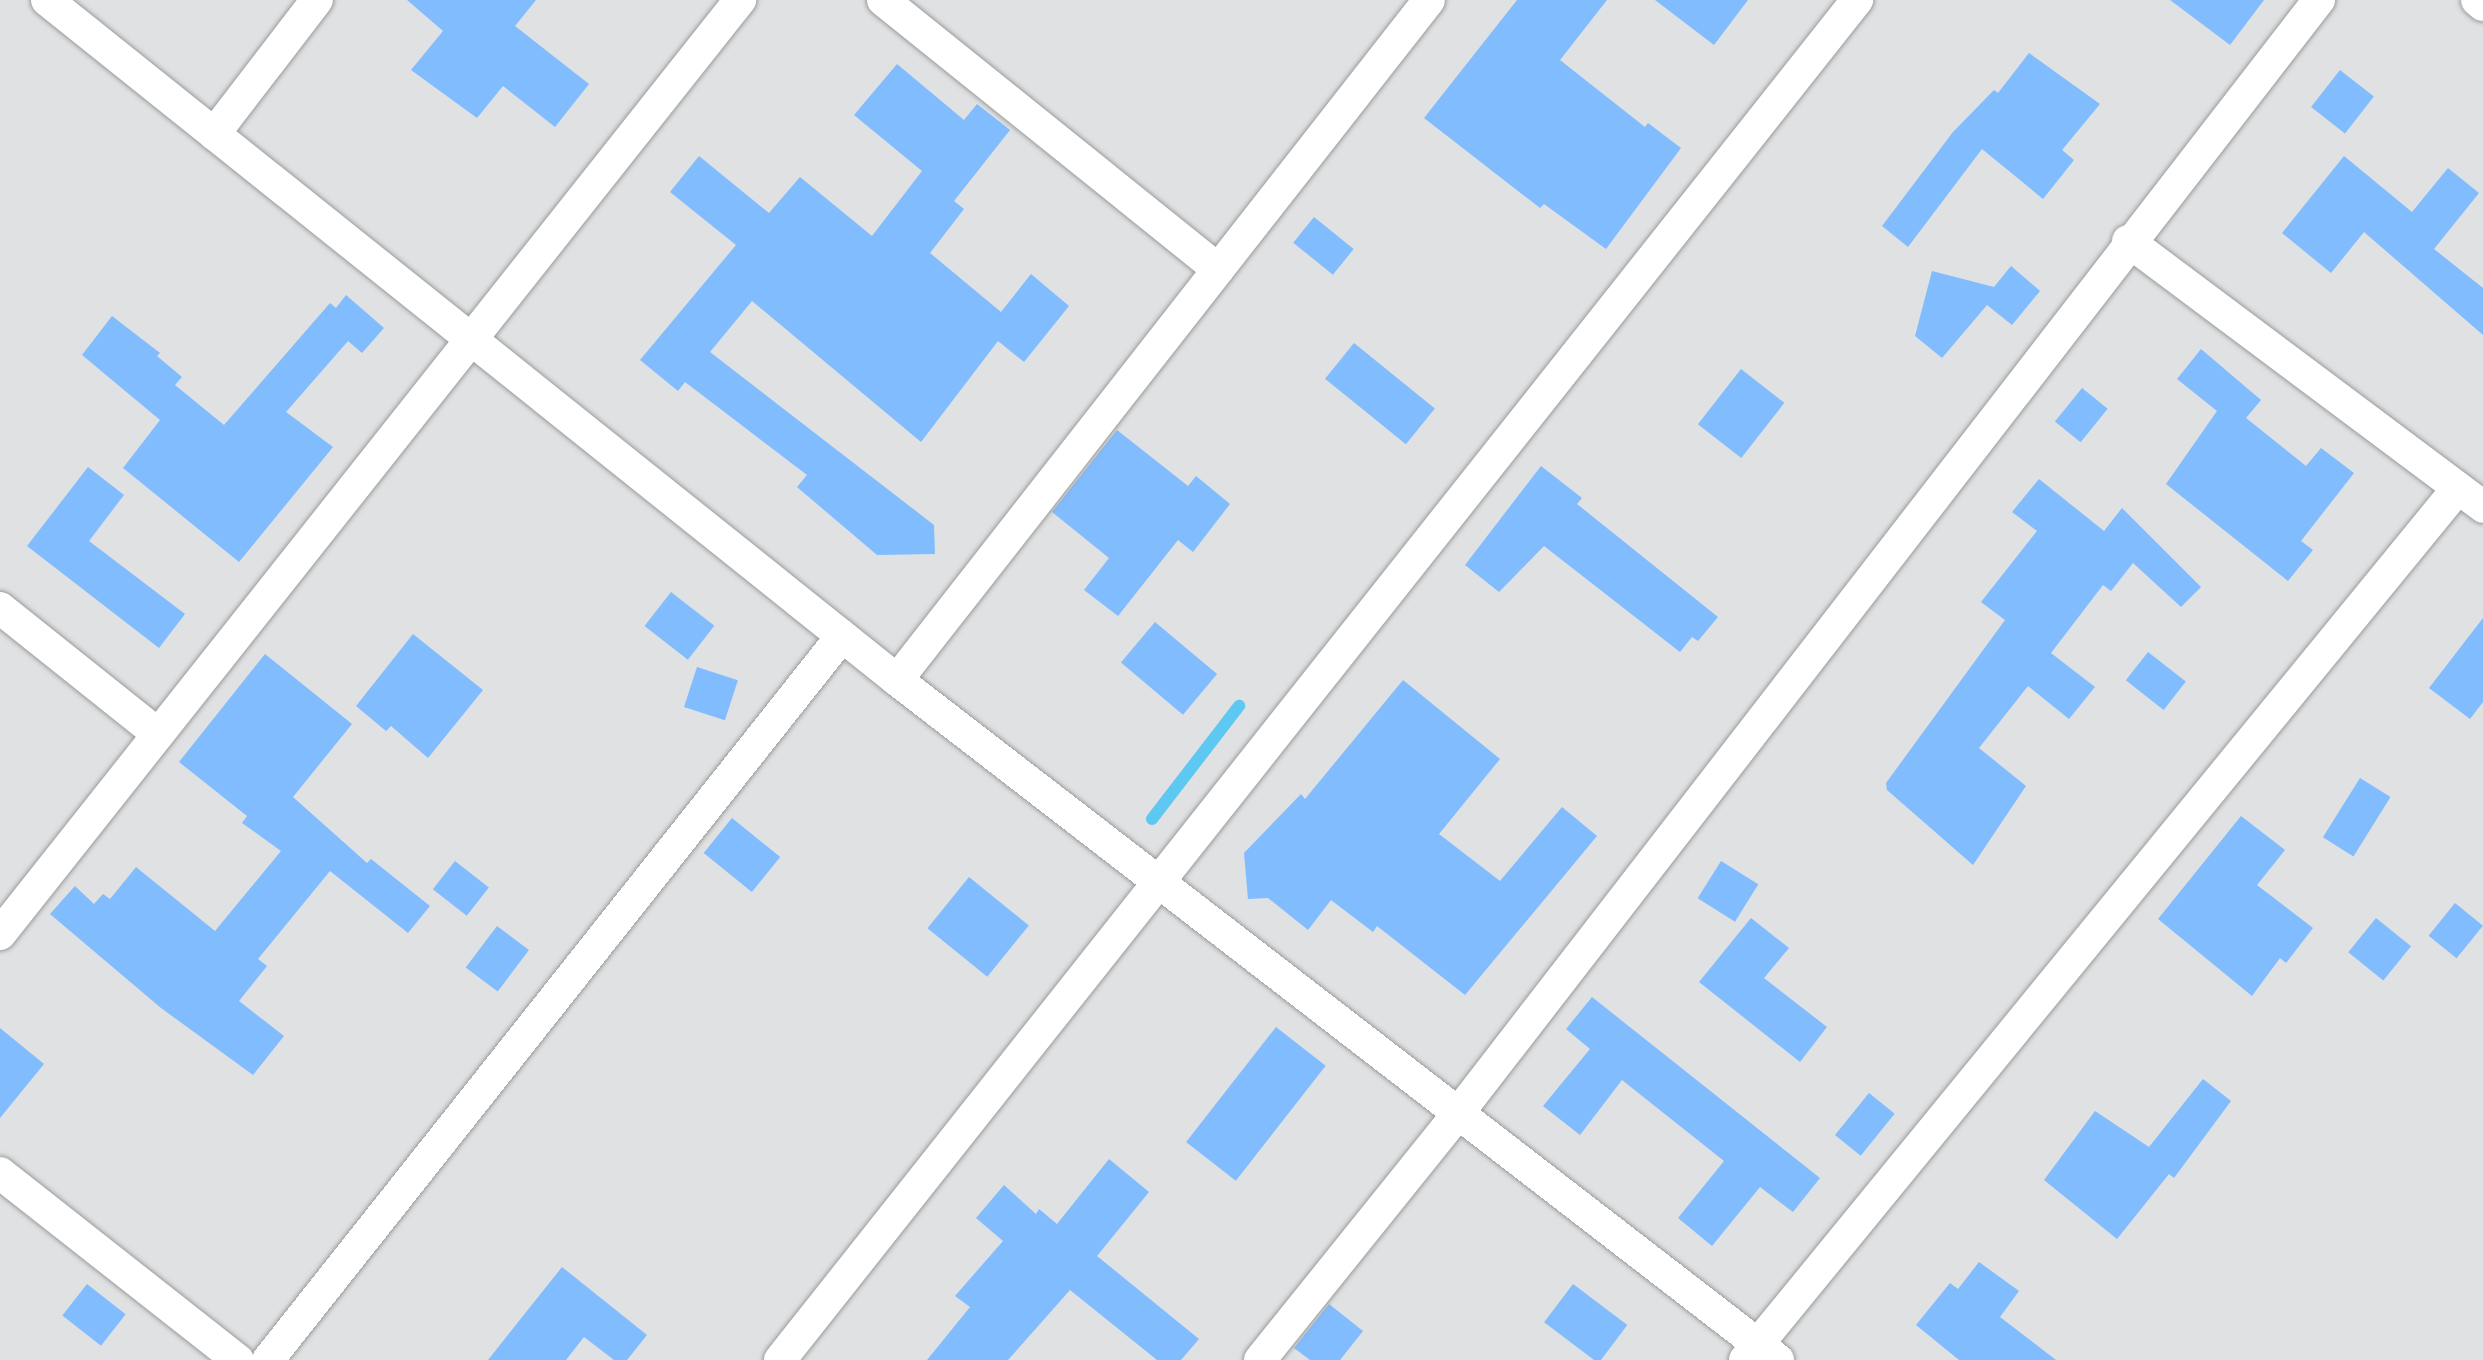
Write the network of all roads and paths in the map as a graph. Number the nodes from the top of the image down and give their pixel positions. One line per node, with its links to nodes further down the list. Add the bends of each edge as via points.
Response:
1 (47, 0): 10 (street)
2 (317, 0): 10 (street)
3 (740, 0): 13 (street)
4 (883, 0): 12 (street)
5 (1429, 0): 12 (street)
6 (1857, 0): 19 (street)
7 (2319, 0): 11 (street)
8 (2477, 0): 9 (street)
9 (2483, 5)
10 (214, 134): 13 (street)
11 (2128, 241): 14 (street); 21 (street)
12 (1218, 269): 17 (street)
13 (471, 339): 16 (street); 18 (street)
14 (2471, 498): 23 (street)
15 (0, 608): 18 (street)
16 (842, 636): 17 (street); 25 (street)
17 (897, 680): 19 (street)
18 (158, 734): 20 (street)
19 (1162, 884): 21 (street); 26 (street)
20 (0, 934)
21 (1456, 1116): 23 (street); 27 (street)
22 (0, 1173): 24 (street)
23 (1761, 1354)
24 (238, 1360)
25 (268, 1360)
26 (780, 1360)
27 (1260, 1360)

